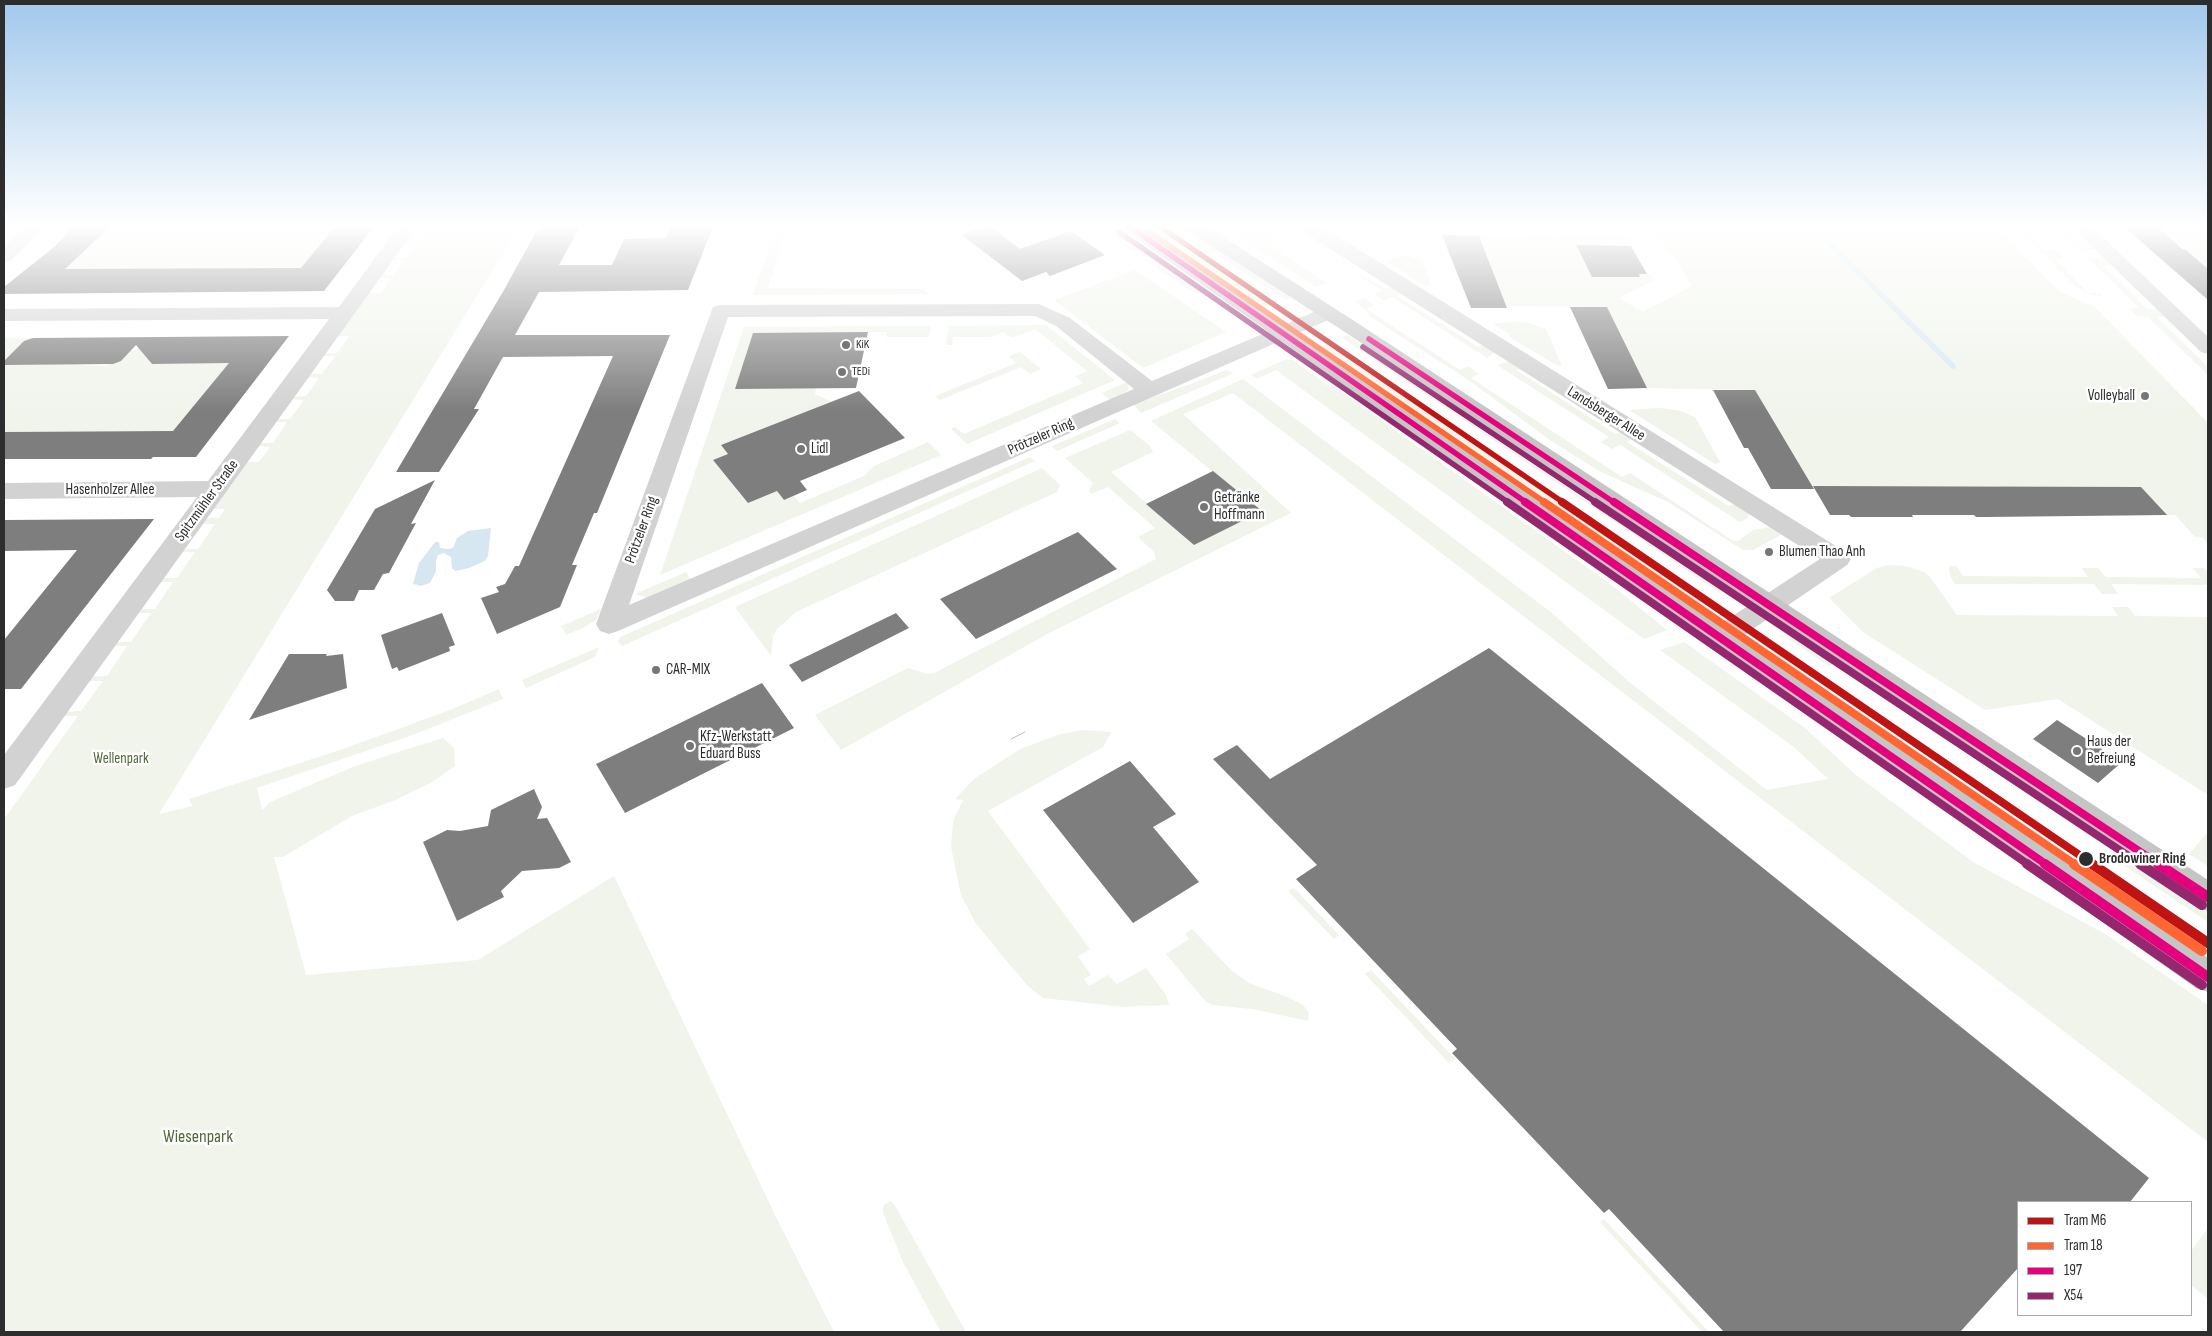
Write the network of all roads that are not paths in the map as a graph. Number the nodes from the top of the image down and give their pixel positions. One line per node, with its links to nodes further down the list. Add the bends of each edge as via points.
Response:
1 (364, 286): 6 (street, Spitzmühler Straße)
2 (1216, 286): 9 (main road)
3 (1287, 286): 7 (main road)
4 (1403, 286): 14 (street, Landsberger Allee, via 1838,559)
5 (2143, 286): 10 (street)
6 (345, 313): 8 (street); 12 (street, Spitzmühler Straße)
7 (1328, 313): 9 (street, Prötzeler Ring); 14 (main road)
8 (4, 315)
9 (1283, 332): 11 (street, Prötzeler Ring); 15 (main road)
10 (2208, 348)
11 (1148, 390): 11 (street, Prötzeler Ring, via 963,471 609,624 720,311 1039,310 1063,322)
12 (216, 489): 13 (street, Hasenholzer Allee); 16 (street, Spitzmühler Straße)
13 (4, 491)
14 (1769, 605): 15 (street, Landsberger Allee); 17 (main road)
15 (1721, 637): 18 (main road)
16 (4, 778)
17 (2208, 897)
18 (2208, 977)

